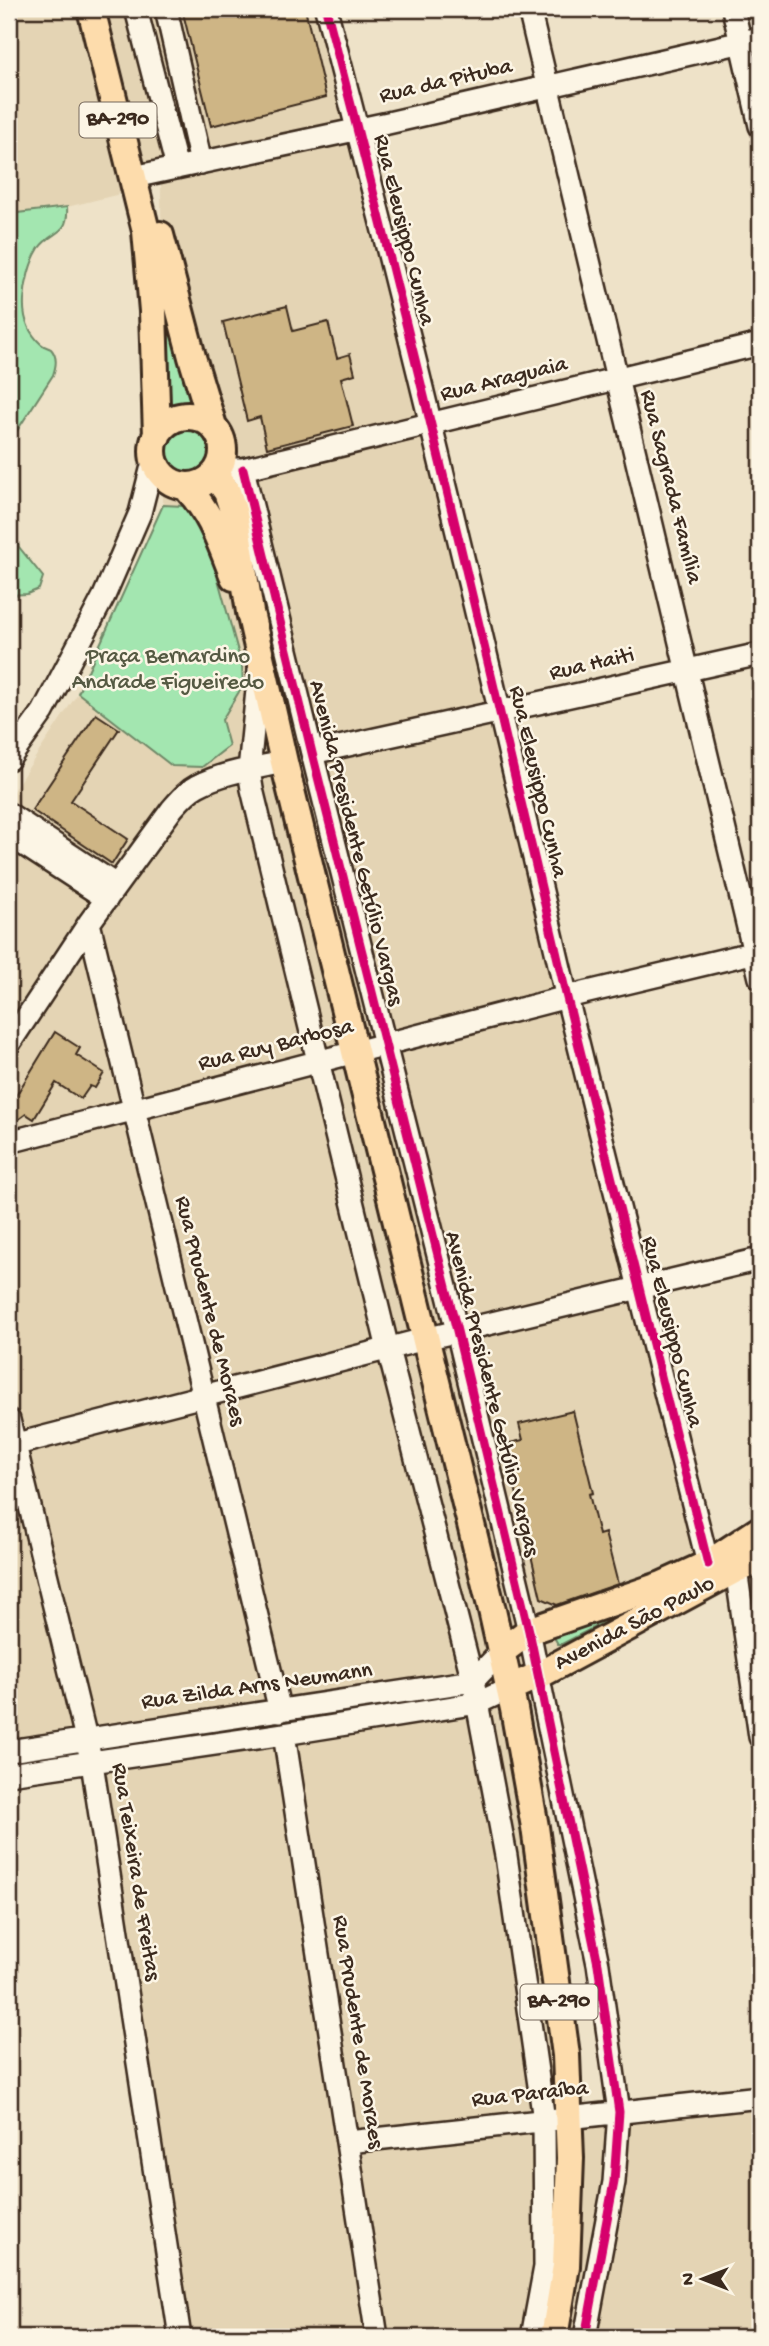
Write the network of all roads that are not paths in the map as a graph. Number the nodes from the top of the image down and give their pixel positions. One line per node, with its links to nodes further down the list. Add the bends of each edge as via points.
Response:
1 (91, 9): 19 (main road, BA-290, via 146,231 153,311)
2 (100, 9): 14 (main road, BA-290)
3 (136, 9): 13 (street)
4 (166, 9): 12 (street)
5 (326, 9): 11 (street, Rua Eleusippo Cunha)
6 (528, 9): 9 (street, Rua Sagrada Família)
7 (733, 9): 8 (street)
8 (751, 39): 9 (street, Rua da Pituba); 10 (street)
9 (548, 86): 11 (street, Rua da Pituba); 16 (street, Rua Sagrada Família)
10 (760, 126)
11 (358, 129): 12 (street, Rua da Pituba); 17 (street, Rua Eleusippo Cunha)
12 (201, 163): 13 (street, Rua da Pituba)
13 (177, 169): 14 (street, Rua da Pituba)
14 (143, 175): 18 (main road, BA-290)
15 (760, 345): 16 (street, Rua Araguaia)
16 (617, 380): 17 (street, Rua Araguaia); 25 (street, Rua Sagrada Família)
17 (431, 425): 20 (street, Rua Araguaia); 27 (street, Rua Eleusippo Cunha)
18 (213, 426): 19 (main road, via 202,418 176,418 165,425); 20 (main road, via 221,437)
19 (155, 447): 21 (main road, via 158,469 165,478); 29 (street, via 139,513 104,596 43,712)
20 (226, 471): 21 (main road); 22 (main road, Avenida Presidente Getúlio Vargas / BA-290); 26 (street, Avenida Presidente Getúlio Vargas)
21 (186, 487): 22 (main road, Avenida Presidente Getúlio Vargas / BA-290, via 211,519)
22 (250, 612): 24 (main road, Avenida Presidente Getúlio Vargas / BA-290)
23 (760, 654): 25 (street, Rua Haiti)
24 (260, 655): 26 (street); 30 (main road, Avenida Presidente Getúlio Vargas / BA-290); 31 (street, Avenida Presidente Getúlio Vargas)
25 (688, 671): 27 (street, Rua Haiti); 36 (street, Rua Sagrada Família)
26 (300, 704): 28 (street, Avenida Presidente Getúlio Vargas)
27 (501, 712): 28 (street, Rua Haiti); 38 (street, Rua Eleusippo Cunha)
28 (312, 753): 40 (street, Avenida Presidente Getúlio Vargas)
29 (9, 759)
30 (284, 762): 31 (street); 41 (main road, Avenida Presidente Getúlio Vargas / BA-290)
31 (249, 770): 34 (street, via 197,786 186,794); 42 (street, Avenida Presidente Getúlio Vargas)
32 (9, 814): 34 (street)
33 (9, 835): 34 (street)
34 (112, 892): 35 (street)
35 (89, 923): 39 (street); 43 (street, Rua Prudente de Moraes)
36 (757, 952): 37 (street, Rua Sagrada Família); 38 (street, Rua Ruy Barbosa)
37 (760, 978)
38 (567, 997): 40 (street, Rua Ruy Barbosa); 46 (street, Rua Eleusippo Cunha)
39 (9, 1044)
40 (385, 1046): 41 (street, Rua Ruy Barbosa); 47 (street, Avenida Presidente Getúlio Vargas)
41 (354, 1054): 42 (street, Rua Ruy Barbosa); 48 (main road, Avenida Presidente Getúlio Vargas / BA-290)
42 (317, 1062): 43 (street, Rua Ruy Barbosa); 49 (street, Avenida Presidente Getúlio Vargas)
43 (134, 1108): 44 (street, Rua Ruy Barbosa); 50 (street, Rua Prudente de Moraes)
44 (9, 1142)
45 (760, 1259): 46 (street)
46 (640, 1288): 47 (street); 54 (street, Rua Eleusippo Cunha)
47 (457, 1331): 48 (street); 56 (street, Avenida Presidente Getúlio Vargas)
48 (425, 1339): 49 (street); 57 (main road, Avenida Presidente Getúlio Vargas / BA-290)
49 (388, 1349): 50 (street); 59 (street, Avenida Presidente Getúlio Vargas)
50 (202, 1396): 52 (street); 62 (street, Rua Prudente de Moraes)
51 (9, 1420): 52 (street, Rua Teixeira de Freitas)
52 (12, 1446): 65 (street, Rua Teixeira de Freitas)
53 (760, 1530): 54 (main road, Avenida São Paulo)
54 (708, 1564): 56 (main road, Avenida São Paulo, via 662,1585)
55 (748, 1564): 58 (main road, Avenida São Paulo); 64 (street)
56 (529, 1631): 57 (main road, Avenida São Paulo); 58 (street, Avenida Presidente Getúlio Vargas)
57 (501, 1652): 59 (street); 60 (main road, Avenida Presidente Getúlio Vargas / BA-290)
58 (539, 1675): 60 (main road, Avenida São Paulo); 70 (street, Avenida Presidente Getúlio Vargas, via 598,1964)
59 (473, 1682): 61 (street, Avenida Presidente Getúlio Vargas); 62 (street, Rua Zilda Arns Neumann)
60 (510, 1688): 61 (street); 71 (main road, Avenida Presidente Getúlio Vargas / BA-290, via 537,1840 566,2055)
61 (478, 1703): 63 (street); 71 (street, Avenida Presidente Getúlio Vargas)
62 (280, 1711): 65 (street, Rua Zilda Arns Neumann)
63 (284, 1734): 67 (street); 72 (street, Rua Prudente de Moraes)
64 (760, 1737)
65 (87, 1739): 66 (street, Rua Zilda Arns Neumann); 67 (street, Rua Teixeira de Freitas)
66 (9, 1751)
67 (92, 1763): 68 (street); 73 (street, Rua Teixeira de Freitas)
68 (9, 1774)
69 (760, 2097): 70 (street, Rua Paraíba)
70 (619, 2112): 71 (street, Rua Paraíba); 77 (street, Avenida Presidente Getúlio Vargas, via 614,2182)
71 (557, 2119): 72 (street, Rua Paraíba); 75 (street, Avenida Presidente Getúlio Vargas, via 545,2267); 76 (main road, Avenida Presidente Getúlio Vargas / BA-290, via 566,2266)
72 (348, 2142): 74 (street, Rua Prudente de Moraes)
73 (180, 2337)
74 (377, 2337)
75 (531, 2337)
76 (554, 2337)
77 (585, 2337)

